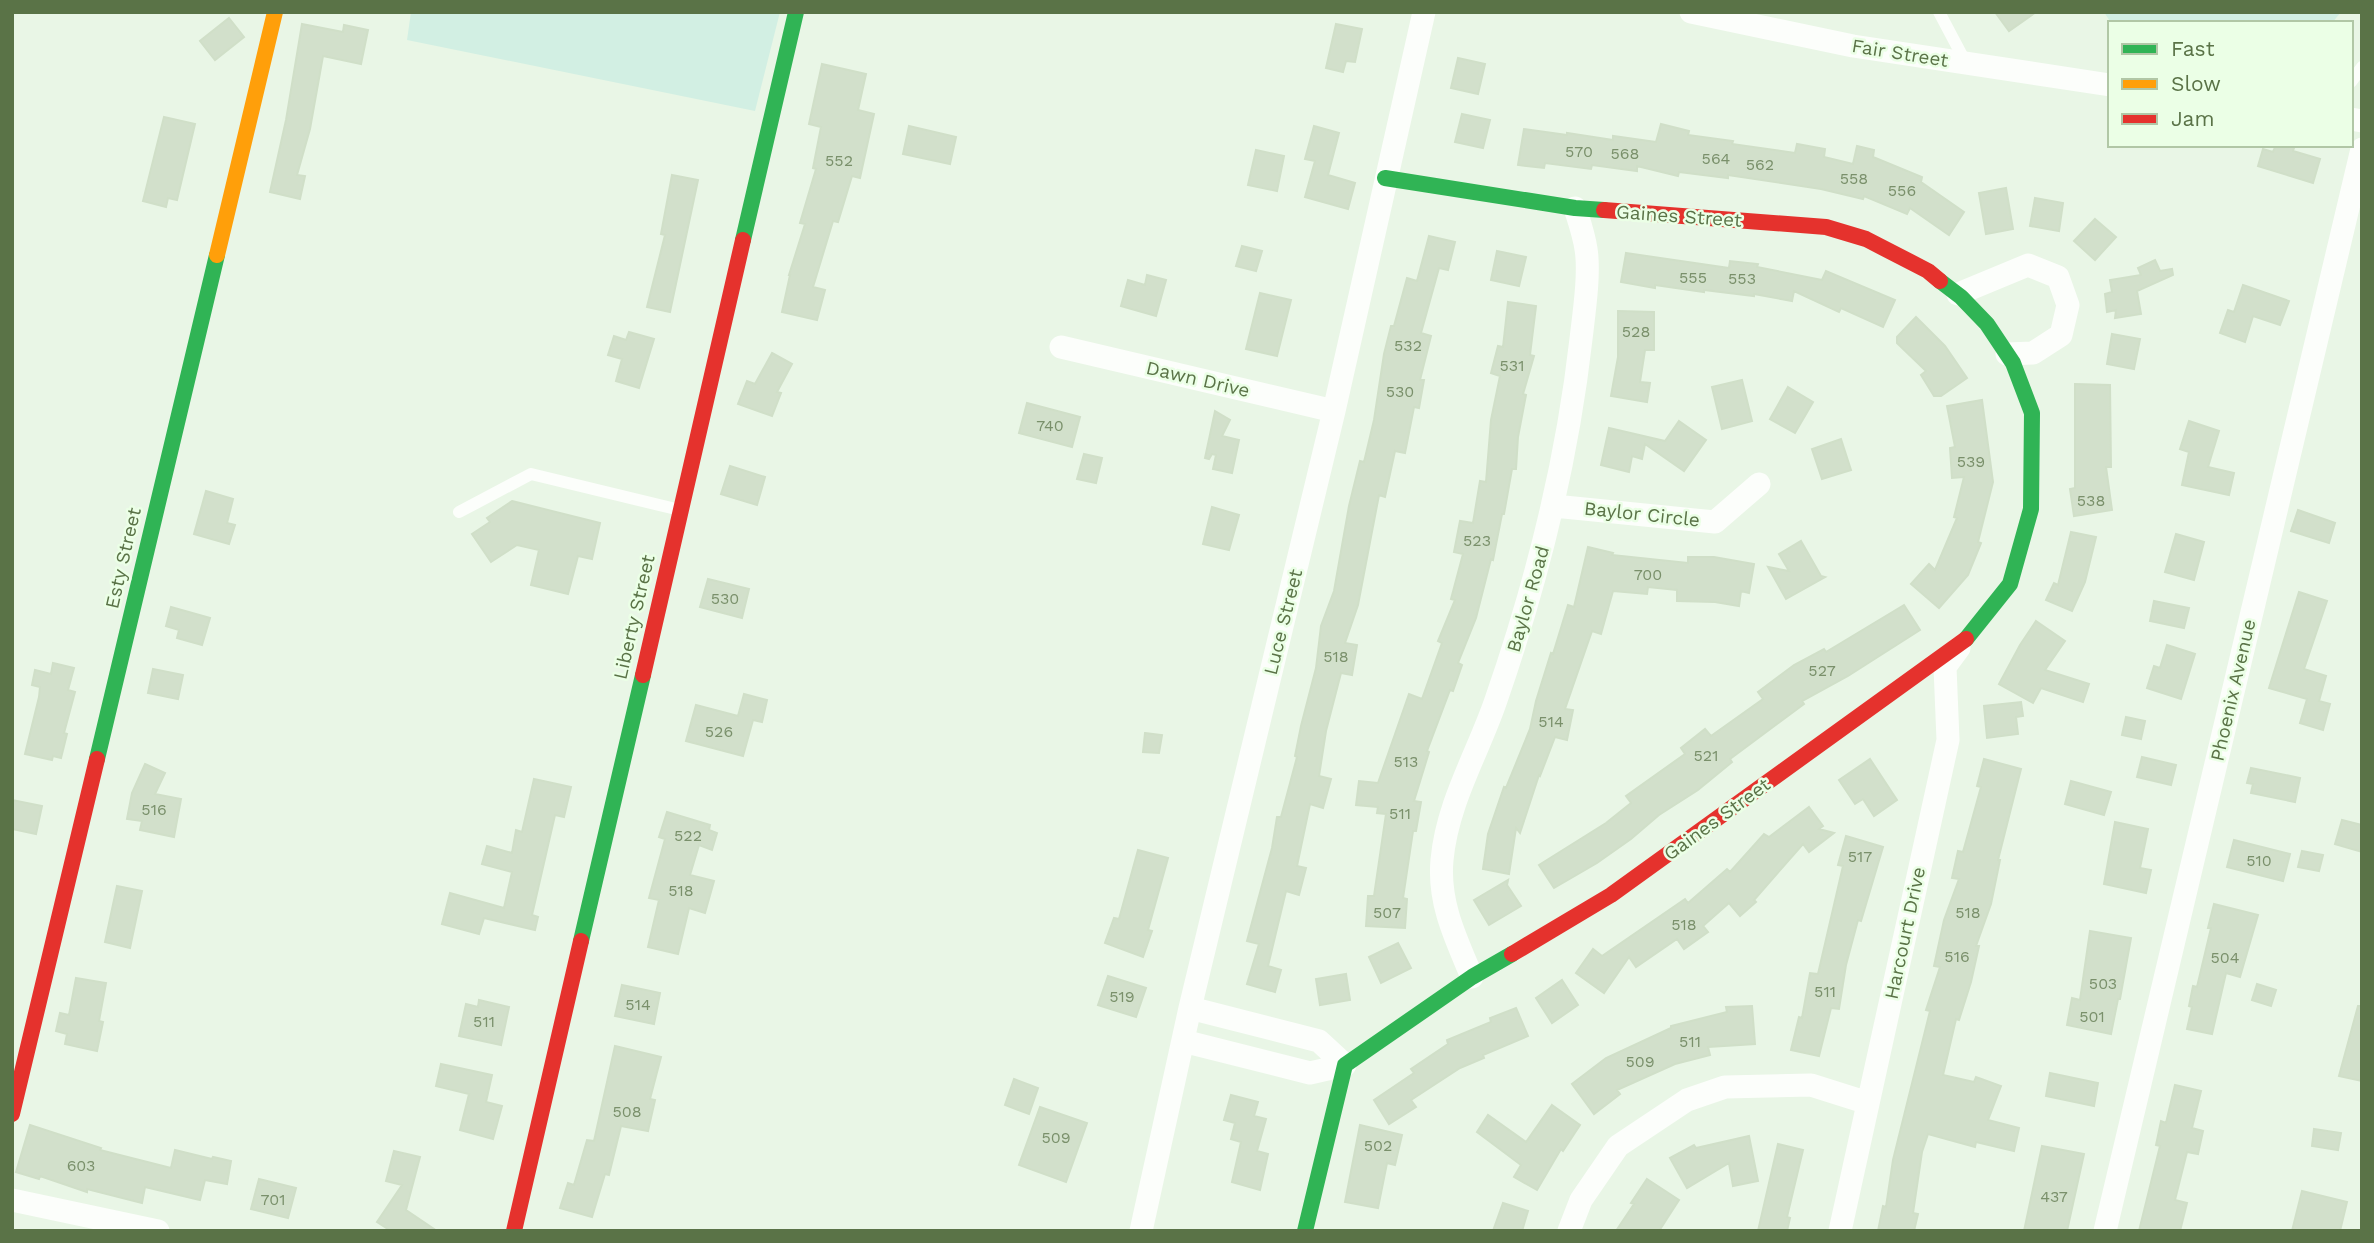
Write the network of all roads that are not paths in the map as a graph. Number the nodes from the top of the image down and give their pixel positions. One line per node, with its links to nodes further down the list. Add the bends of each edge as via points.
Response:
1 (275, 12): 25 (street, Esty Street)
2 (796, 12): 17 (street, Liberty Street)
3 (1424, 12): 9 (street, Luce Street)
4 (1691, 12): 6 (street, Fair Street, via 1853,46)
5 (1939, 12): 6 (lane)
6 (1966, 63): 7 (street, Fair Street)
7 (2108, 85)
8 (2362, 149): 33 (street, Phoenix Avenue)
9 (1385, 178): 10 (street, Gaines Street); 14 (street, Luce Street)
10 (1575, 208): 11 (street, Gaines Street, via 1826,227 1866,239 1928,271); 16 (street, Baylor Road, via 1587,251 1585,302 1569,431)
11 (1958, 294): 13 (street, Gaines Street); 13 (street, via 2028,265 2058,277 2068,305 2061,335 2033,353)
12 (1061, 347): 14 (street, Dawn Drive)
13 (2007, 354): 19 (street, Gaines Street, via 2032,413 2031,509 2010,584)
14 (1334, 411): 21 (street, Luce Street)
15 (1759, 484): 16 (street, Baylor Circle, via 1715,522)
16 (1553, 506): 20 (street, Baylor Road, via 1528,605 1451,813 1441,862 1446,915)
17 (681, 510): 18 (lane, via 531,474); 28 (street, Liberty Street)
18 (459, 512)
19 (1965, 640): 20 (street, Gaines Street, via 1611,895); 24 (street, Harcourt Drive, via 1945,667 1948,740)
20 (1472, 977): 23 (street, Gaines Street)
21 (1191, 1008): 22 (street, Luce Street); 23 (street, via 1319,1041)
22 (1183, 1041): 23 (street, via 1310,1073); 29 (street, Luce Street)
23 (1345, 1065): 30 (street)
24 (1868, 1103): 31 (street, via 1811,1085 1725,1087 1687,1100 1618,1146 1581,1200); 32 (street, Harcourt Drive)
25 (12, 1114)
26 (12, 1200): 27 (street)
27 (158, 1231)
28 (514, 1231)
29 (1141, 1231)
30 (1305, 1231)
31 (1569, 1231)
32 (1840, 1231)
33 (2105, 1231)

